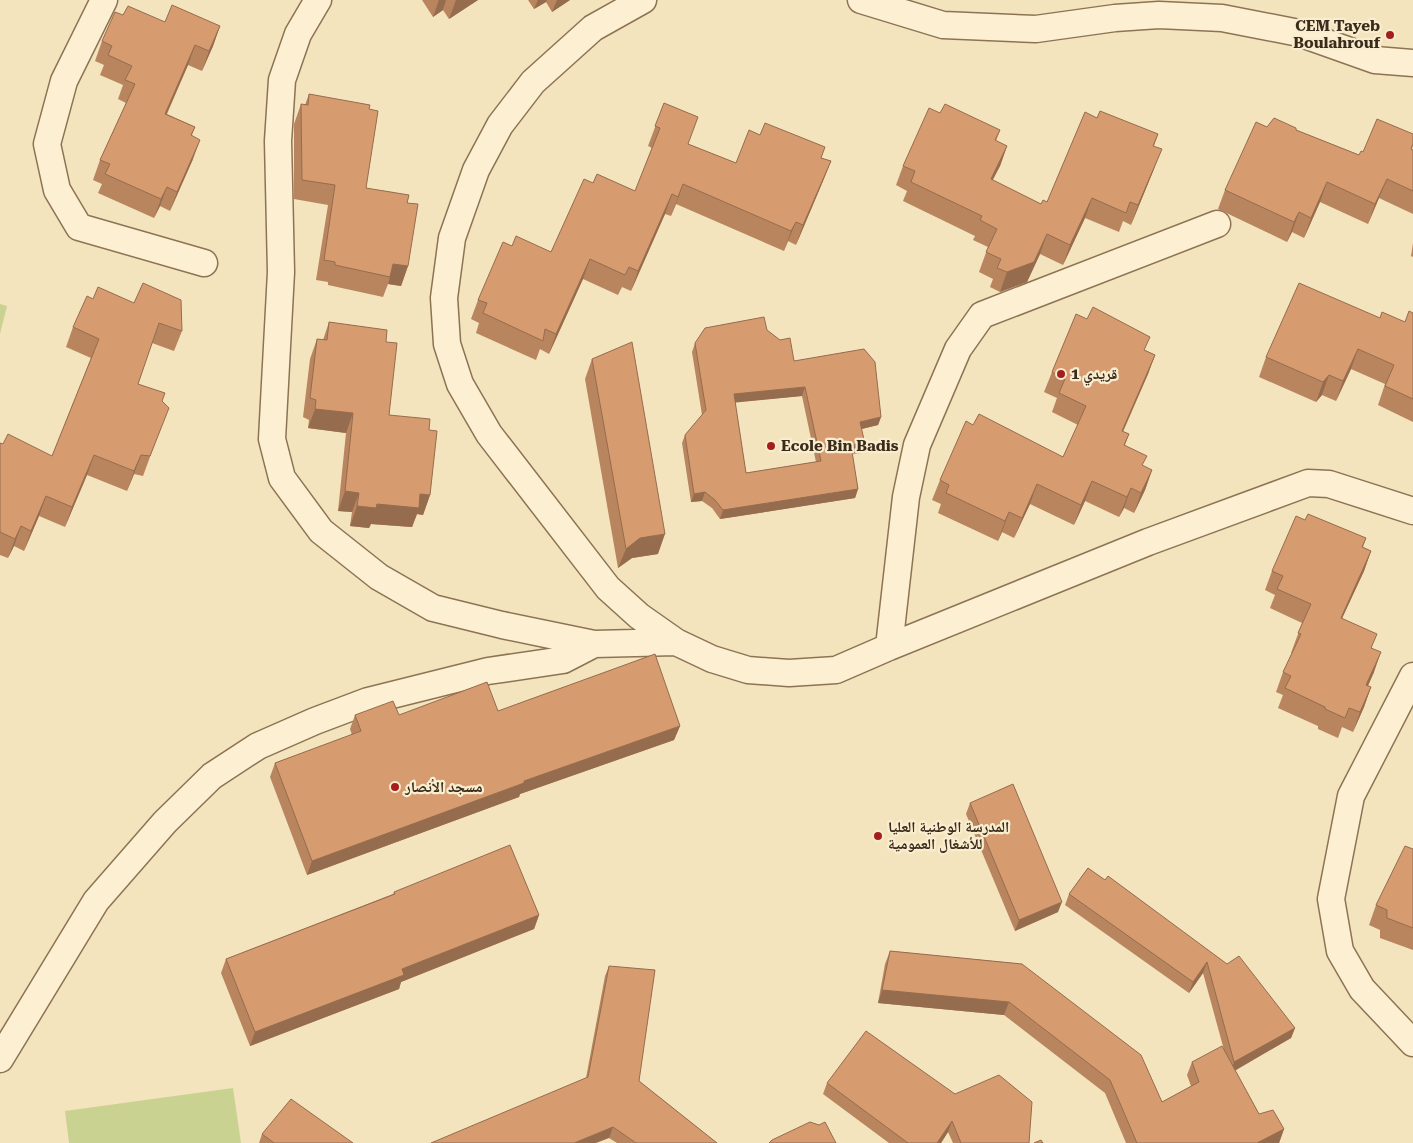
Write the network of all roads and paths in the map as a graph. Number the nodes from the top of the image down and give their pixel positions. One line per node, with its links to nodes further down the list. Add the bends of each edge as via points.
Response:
1 (104, 0): 7 (street, via 64,81 48,144 57,190 79,227)
2 (318, 0): 10 (street, via 298,34 282,80 278,141 281,272 272,439 282,478 321,531 379,577 433,608 502,626)
3 (643, 0): 9 (street, via 593,28 533,82 500,125 476,170 452,238 444,298 447,344 460,384 489,434 608,588 639,616)
4 (861, 0): 5 (street, via 952,26 1036,29 1159,15 1222,18 1299,33 1375,60)
5 (1413, 62)
6 (1217, 224): 11 (street, via 982,315 970,330 958,349 917,445 906,497)
7 (204, 263)
8 (1413, 511): 11 (street, via 1329,484 1308,483 1148,542)
9 (676, 642): 10 (street); 11 (street, via 712,659 748,670 789,673 836,670)
10 (594, 644): 14 (street, via 563,660 488,671 368,702 258,746 212,776 165,822 96,901)
11 (889, 647)
12 (1413, 676): 13 (street, via 1351,796 1331,899 1340,951 1362,989)
13 (1413, 1043)
14 (0, 1058)

